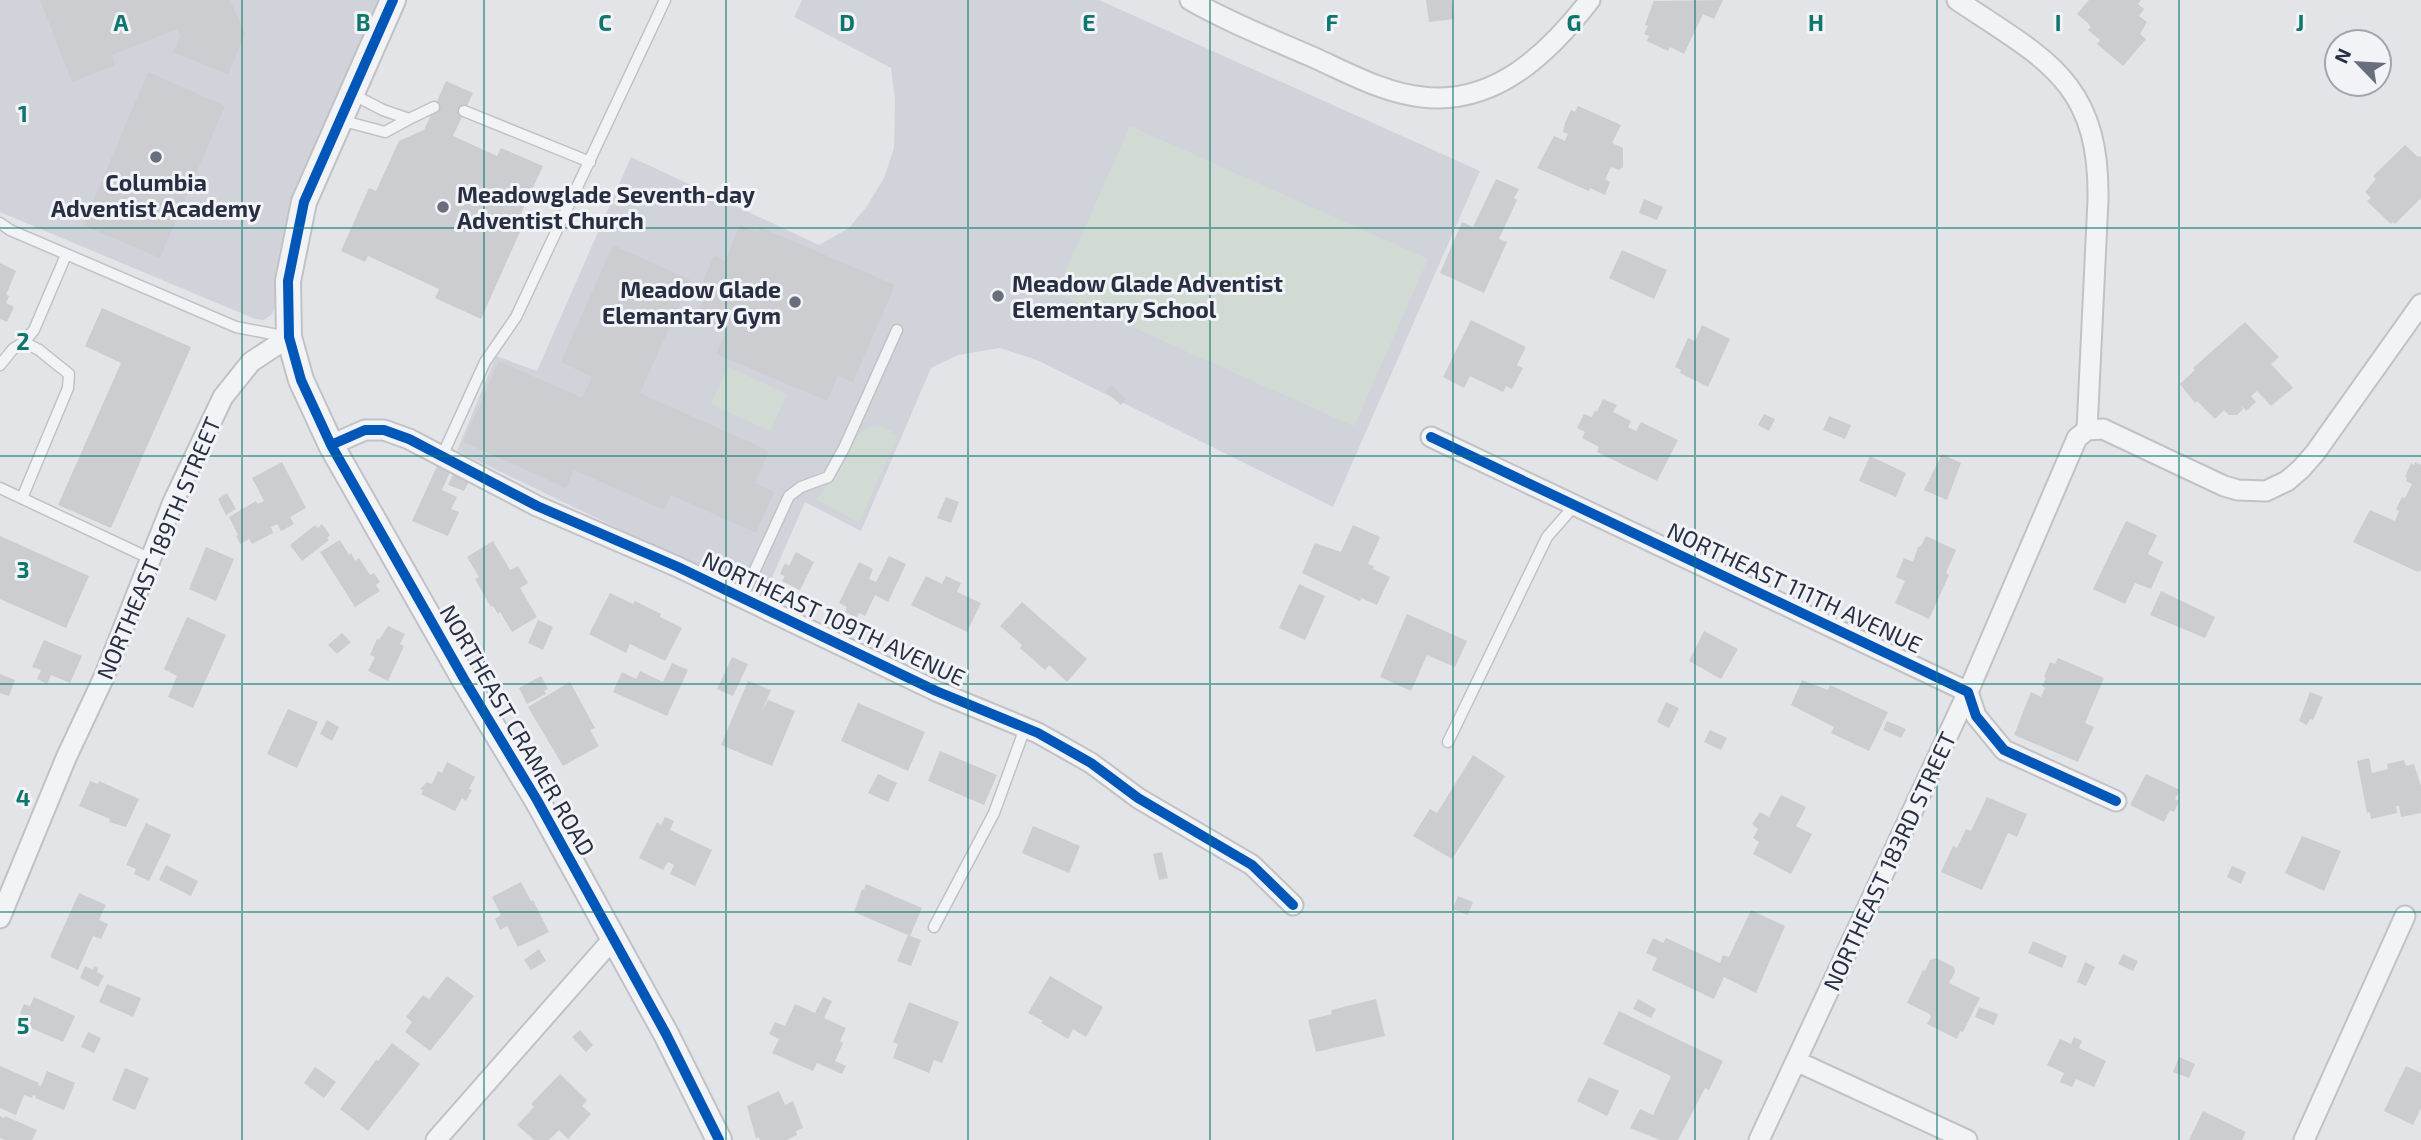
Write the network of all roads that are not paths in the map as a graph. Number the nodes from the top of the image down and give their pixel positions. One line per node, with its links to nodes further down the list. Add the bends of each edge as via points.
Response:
1 (393, 0): 6 (street)
2 (665, 0): 11 (lane)
3 (1190, 0): 4 (street, via 1371,83 1437,98 1491,88 1523,70 1555,43)
4 (1590, 0)
5 (1957, 0): 19 (street, via 2044,59 2065,79 2093,134 2099,186)
6 (351, 94): 9 (lane); 10 (street)
7 (434, 107): 9 (lane)
8 (464, 111): 11 (lane)
9 (409, 119): 10 (lane, via 385,132)
10 (340, 120): 16 (street, via 304,202 297,230 288,281)
11 (590, 162): 22 (lane, via 516,317 485,362)
12 (0, 223): 13 (lane)
13 (66, 255): 16 (lane, via 236,327); 17 (lane, via 34,330)
14 (2421, 304): 19 (street, via 2315,453 2276,487 2238,490 2103,429)
15 (897, 330): 27 (lane, via 828,477 789,496)
16 (289, 337): 21 (street, NORTHEAST CRAMER ROAD, via 301,380); 26 (street, NORTHEAST 189TH STREET, via 251,362 223,397)
17 (24, 342): 18 (lane); 24 (lane, via 69,374 68,388)
18 (0, 365)
19 (2087, 430): 28 (street, NORTHEAST 183RD STREET, via 2077,438)
20 (1431, 437): 25 (street, NORTHEAST 111TH AVENUE)
21 (331, 445): 22 (street, NORTHEAST 109TH AVENUE, via 365,429 384,430); 36 (street, NORTHEAST CRAMER ROAD, via 537,800)
22 (442, 456): 27 (street, NORTHEAST 109TH AVENUE, via 537,506)
23 (0, 488): 24 (lane)
24 (22, 498): 26 (lane)
25 (1575, 505): 28 (street, NORTHEAST 111TH AVENUE); 30 (lane, via 1547,537)
26 (151, 559): 34 (street, NORTHEAST 189TH STREET)
27 (742, 598): 29 (street, NORTHEAST 109TH AVENUE, via 936,691)
28 (1968, 692): 31 (street, via 1976,716 2004,750); 37 (street, NORTHEAST 183RD STREET)
29 (1025, 728): 32 (street, NORTHEAST 109TH AVENUE, via 1091,763 1138,798 1252,865); 35 (lane, via 994,813)
30 (1448, 742)
31 (2116, 801)
32 (1293, 905)
33 (2405, 916): 42 (street)
34 (0, 918)
35 (934, 927)
36 (612, 940): 38 (street); 39 (street, NORTHEAST CRAMER ROAD)
37 (1796, 1060): 40 (street, NORTHEAST 183RD STREET); 41 (street)
38 (436, 1140)
39 (719, 1140)
40 (1759, 1140)
41 (1967, 1140)
42 (2304, 1140)

